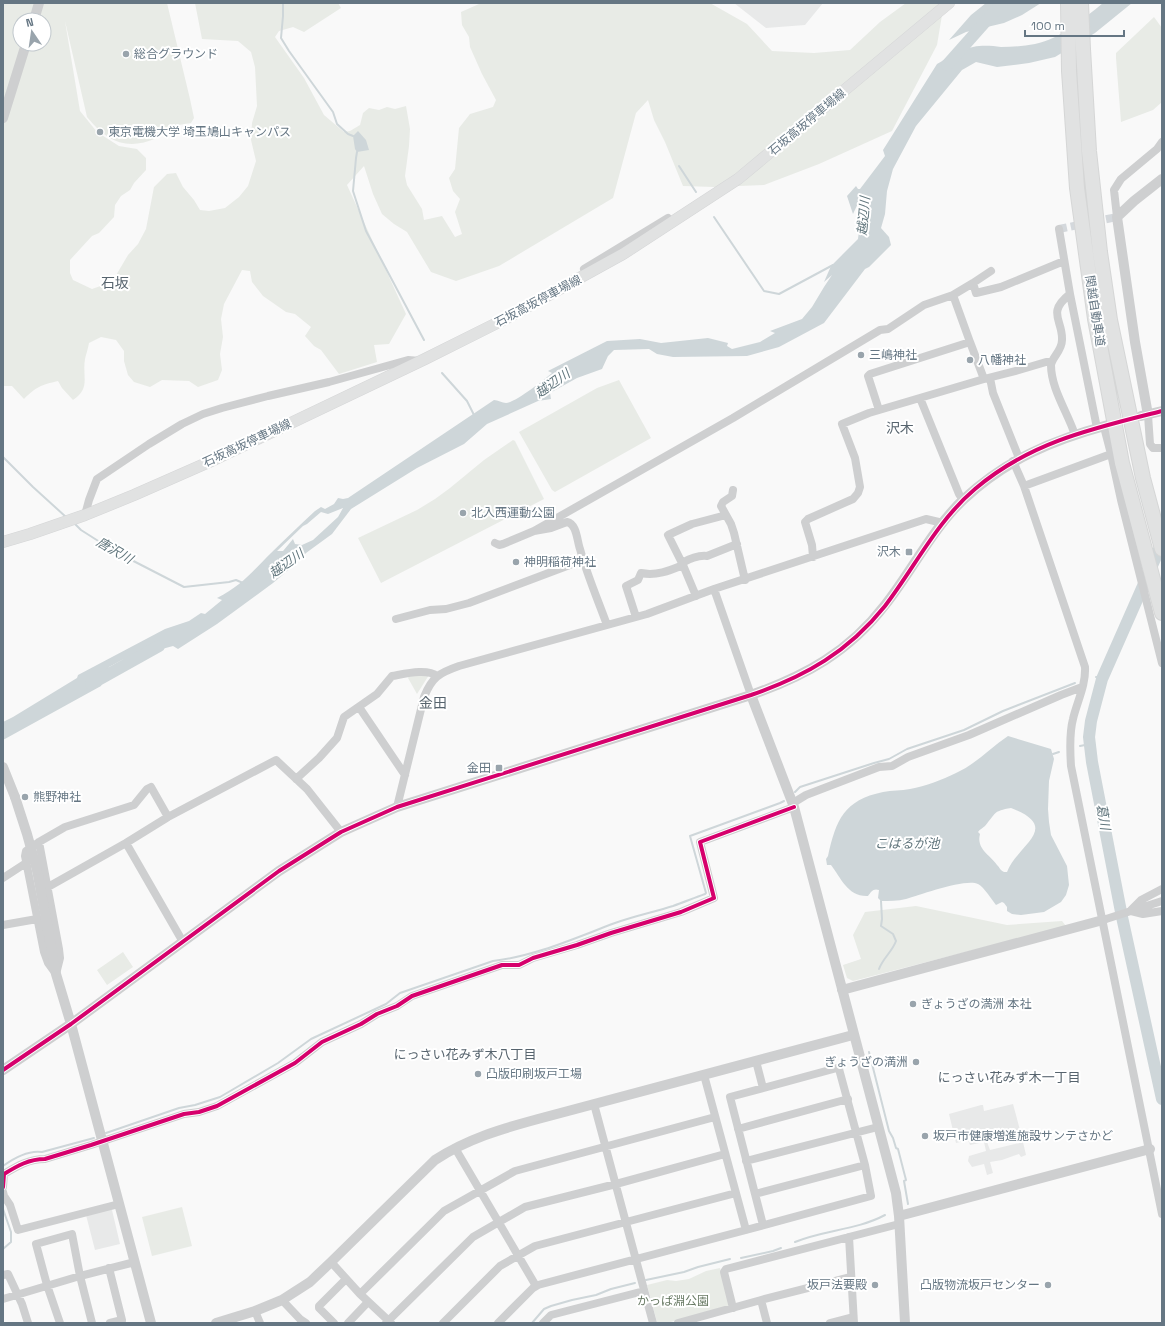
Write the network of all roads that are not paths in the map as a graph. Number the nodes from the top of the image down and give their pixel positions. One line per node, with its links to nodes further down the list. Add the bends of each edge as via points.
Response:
1 (949, 3): 16 (main road, 石坂高坂停車場線, via 738,179 623,254 507,318)
2 (1068, 3): 45 (highway, 関越自動車道, via 1069,71 1077,188 1093,303 1122,463 1156,590)
3 (1081, 3): 38 (highway, 関越自動車道, via 1092,179 1110,320 1143,478)
4 (24, 52): 5 (street)
5 (3, 118)
6 (1162, 142): 8 (street, via 1121,179 1114,190)
7 (1162, 179): 8 (street)
8 (1117, 217): 22 (street)
9 (1059, 228): 10 (street)
10 (1064, 261): 12 (street, via 1001,287 976,293); 13 (street)
11 (991, 272): 12 (street)
12 (973, 283): 14 (street)
13 (1070, 294): 17 (street, via 1064,298 1056,314 1063,339 1060,350); 23 (street)
14 (953, 295): 15 (street); 34 (street, via 924,305 734,418)
15 (970, 342): 18 (street); 20 (street, via 870,374 868,376)
16 (422, 360): 32 (main road, 石坂高坂停車場線, via 209,462); 32 (street, via 408,360 203,414 148,444 97,479)
17 (1051, 362): 18 (street); 24 (street, via 1057,391)
18 (987, 378): 19 (street); 27 (street)
19 (920, 398): 20 (street); 30 (street)
20 (879, 410): 39 (street, via 842,424 855,458 860,487 853,499 805,522)
21 (1162, 411): 22 (street)
22 (1144, 415): 25 (street, via 1150,444 1153,448)
23 (1103, 427): 24 (street); 26 (street)
24 (1075, 435): 27 (street)
25 (1162, 448)
26 (1111, 454): 28 (street); 45 (street, via 1138,569)
27 (1016, 460): 28 (street); 30 (street)
28 (1024, 486): 51 (street, via 1085,667)
29 (733, 490): 31 (street, via 732,496 721,506)
30 (963, 500): 33 (street)
31 (726, 515): 37 (street); 41 (street, via 692,524 668,535)
32 (81, 516): 35 (main road, 石坂高坂停車場線)
33 (943, 523): 39 (street, via 926,519); 52 (street, via 885,605 849,643 802,674)
34 (534, 531): 36 (street, via 503,544); 40 (street, via 570,522 574,527)
35 (3, 542)
36 (495, 543)
37 (737, 544): 41 (street); 42 (street)
38 (1162, 549)
39 (813, 557): 42 (street)
40 (583, 560): 47 (street, via 469,602); 48 (street)
41 (682, 564): 44 (street); 46 (street, via 662,573 641,573 638,580 626,586)
42 (745, 580): 43 (street)
43 (714, 589): 44 (street); 52 (street)
44 (696, 596): 46 (street)
45 (1156, 613): 49 (street)
46 (636, 617): 48 (street)
47 (396, 618)
48 (608, 625): 50 (street, via 459,666)
49 (1162, 663)
50 (437, 676): 53 (street, via 433,672 427,672 392,676 377,694); 55 (street, via 424,697)
51 (1082, 687): 57 (street, via 969,735 908,757 892,766 879,768 806,795); 71 (street, via 1072,721 1071,766)
52 (751, 695): 57 (street); 58 (street)
53 (359, 707): 55 (street); 56 (street, via 344,717 337,738)
54 (3, 766): 74 (street, bridge, via 37,870)
55 (405, 775): 58 (street)
56 (296, 779): 59 (street, via 276,760); 60 (street, via 320,804)
57 (794, 805): 75 (street); 88 (street, via 700,842 714,898 681,912 533,958 519,965 502,965 412,996 397,1006 322,1042 295,1063 217,1106 184,1114)
58 (396, 807): 60 (street)
59 (168, 817): 61 (street, via 151,787 134,805 65,827); 62 (street)
60 (341, 832): 73 (street, via 279,871)
61 (39, 842): 63 (street, via 26,851); 65 (street)
62 (126, 843): 65 (street); 73 (street)
63 (26, 863): 64 (street); 70 (street)
64 (3, 878)
65 (48, 887): 74 (street, via 60,949)
66 (1162, 889): 68 (street, via 1141,900)
67 (1162, 901): 68 (street)
68 (1129, 911): 69 (street, via 1143,914); 71 (street)
69 (1162, 911)
70 (37, 919): 72 (street); 74 (street, via 48,963)
71 (1106, 919): 75 (street); 91 (street)
72 (3, 925)
73 (183, 942): 76 (street)
74 (56, 974): 76 (street)
75 (842, 990): 77 (street)
76 (71, 1024): 79 (street); 88 (street)
77 (853, 1035): 78 (street); 85 (street)
78 (756, 1061): 80 (street); 81 (street)
79 (3, 1069)
80 (704, 1075): 83 (street); 84 (street)
81 (763, 1088): 82 (street, via 837,1068); 86 (street, via 730,1097)
82 (848, 1099): 86 (street); 87 (street)
83 (594, 1104): 89 (street); 90 (street, via 504,1128)
84 (715, 1117): 89 (street); 92 (street)
85 (878, 1127): 87 (street); 103 (street, via 896,1193)
86 (738, 1129): 93 (street)
87 (856, 1132): 93 (street); 94 (street)
88 (102, 1142): 96 (street, via 45,1159 24,1162 4,1174); 101 (street)
89 (605, 1147): 95 (street); 97 (street, via 515,1171)
90 (455, 1148): 97 (street); 112 (street, via 435,1160)
91 (1150, 1149): 102 (street); 103 (street)
92 (725, 1154): 95 (street); 99 (street)
93 (746, 1161): 100 (street)
94 (865, 1165): 100 (street); 106 (street, via 872,1195 870,1197)
95 (616, 1184): 104 (street, via 525,1207); 105 (street)
96 (3, 1187)
97 (481, 1191): 104 (street); 122 (street, via 444,1211)
98 (3, 1192): 101 (street, via 18,1230)
99 (736, 1193): 105 (street); 107 (street)
100 (755, 1194): 106 (street)
101 (119, 1204): 111 (street)
102 (1162, 1214)
103 (900, 1220): 108 (street); 148 (street)
104 (499, 1222): 109 (street); 130 (street, via 473,1237)
105 (626, 1222): 109 (street, via 534,1246); 110 (street)
106 (763, 1225): 107 (street)
107 (746, 1230): 110 (street)
108 (849, 1237): 116 (street); 127 (street, via 726,1269 724,1272)
109 (517, 1255): 119 (street); 141 (street, via 500,1266)
110 (636, 1260): 119 (street); 120 (street)
111 (135, 1262): 113 (street); 135 (street)
112 (331, 1262): 117 (street); 124 (street, via 310,1282)
113 (109, 1268): 115 (street); 134 (street, via 122,1320)
114 (3, 1275): 121 (street, via 8,1274)
115 (80, 1276): 118 (street); 118 (street, via 72,1234 36,1244); 133 (street)
116 (851, 1277): 125 (street); 129 (street)
117 (346, 1279): 122 (street); 139 (street, via 318,1306)
118 (47, 1285): 121 (street); 132 (street)
119 (536, 1286): 142 (street)
120 (644, 1292): 143 (street, via 551,1315); 144 (street)
121 (17, 1294): 123 (street); 131 (street)
122 (360, 1294): 126 (street)
123 (3, 1299)
124 (282, 1300): 128 (street); 138 (street)
125 (761, 1300): 127 (street); 146 (street)
126 (368, 1302): 130 (street); 140 (street)
127 (733, 1308): 145 (street)
128 (255, 1312): 136 (street); 137 (street)
129 (854, 1320): 147 (street)
130 (389, 1322)
131 (28, 1323)
132 (60, 1323)
133 (92, 1323)
134 (110, 1323)
135 (151, 1323)
136 (216, 1323)
137 (260, 1323)
138 (306, 1323)
139 (334, 1323)
140 (348, 1323)
141 (443, 1323)
142 (498, 1323)
143 (544, 1323)
144 (653, 1323)
145 (678, 1323)
146 (767, 1323)
147 (830, 1323)
148 (905, 1323)

